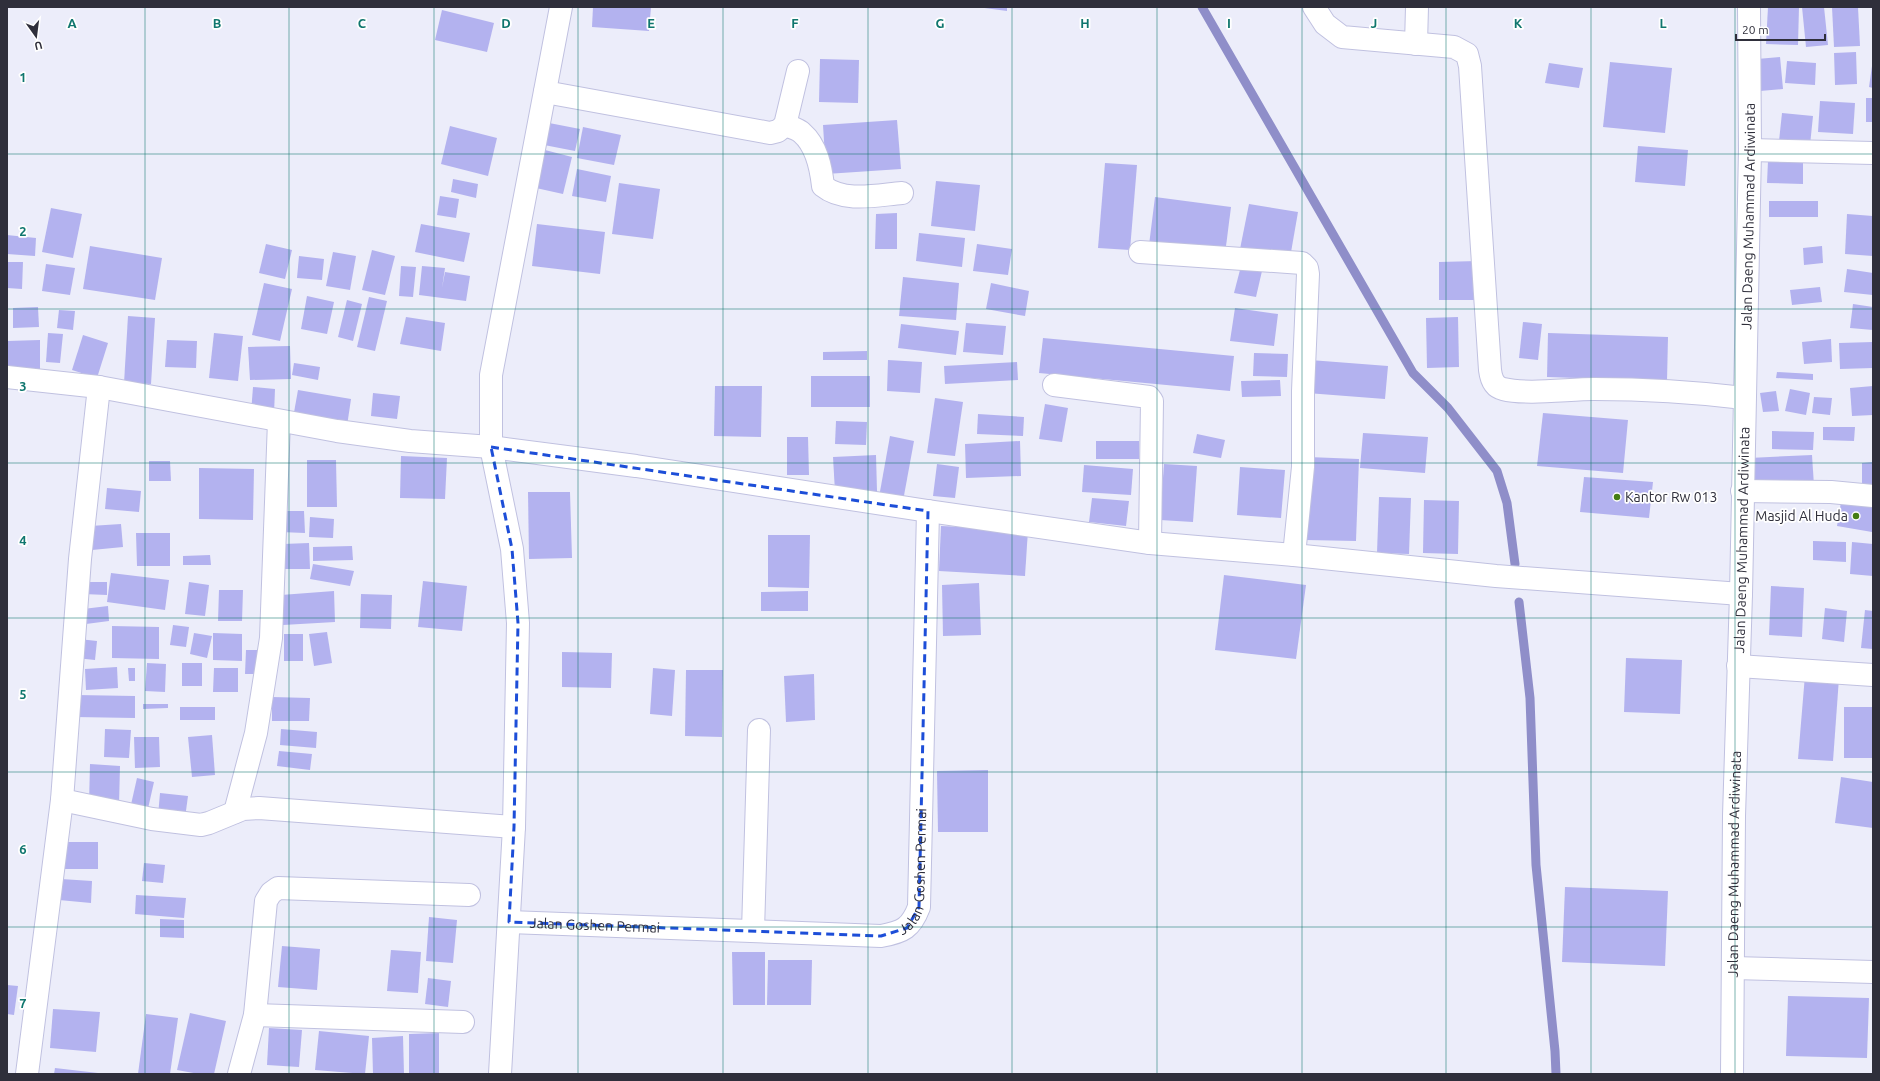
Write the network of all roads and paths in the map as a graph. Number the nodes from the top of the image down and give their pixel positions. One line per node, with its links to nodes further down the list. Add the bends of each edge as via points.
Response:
1 (561, 7): 7 (street)
2 (1314, 7): 5 (street, via 1325,24 1342,37)
3 (1417, 7): 5 (street)
4 (1749, 7): 9 (street, Jalan Daeng Muhammad Ardiwinata)
5 (1416, 44): 16 (street, via 1461,49 1467,54 1470,66 1492,380 1501,389 1519,392 1638,389)
6 (798, 71): 8 (street)
7 (545, 92): 8 (street, via 770,133); 18 (street, via 491,374)
8 (785, 125): 11 (street, via 802,132 814,150 823,186 832,193 854,197)
9 (1750, 150): 10 (street); 16 (street, Jalan Daeng Muhammad Ardiwinata)
10 (1873, 154)
11 (902, 193)
12 (1140, 252): 23 (street, via 1302,263 1307,268 1303,466)
13 (7, 377): 15 (street)
14 (1054, 385): 22 (street, via 1149,397 1152,401)
15 (99, 387): 17 (street); 28 (street, via 80,559)
16 (1744, 398): 19 (street, Jalan Daeng Muhammad Ardiwinata)
17 (279, 421): 18 (street, via 410,441); 29 (street, via 271,638 256,733)
18 (491, 447): 21 (street, via 636,466); 30 (street, via 512,549 518,622)
19 (1742, 491): 20 (street, via 1831,492); 24 (street, Jalan Daeng Muhammad Ardiwinata)
20 (1873, 496)
21 (928, 511): 22 (street); 33 (street, Jalan Goshen Permai, via 919,907 915,918 907,928 895,934 881,936)
22 (1150, 542): 23 (street)
23 (1294, 555): 24 (street, via 1496,576)
24 (1741, 594): 25 (street, Jalan Daeng Muhammad Ardiwinata)
25 (1738, 666): 26 (street); 34 (street, Jalan Daeng Muhammad Ardiwinata)
26 (1873, 675)
27 (759, 730): 33 (street)
28 (62, 800): 29 (street, via 152,819 201,825); 38 (street)
29 (235, 812): 30 (street, via 259,808)
30 (514, 827): 32 (street)
31 (469, 895): 36 (street, via 278,888 266,901)
32 (509, 922): 33 (street, Jalan Goshen Permai); 40 (street)
33 (753, 931)
34 (1733, 968): 35 (street); 41 (street, Jalan Daeng Muhammad Ardiwinata)
35 (1873, 972)
36 (254, 1014): 37 (street); 39 (street)
37 (463, 1022)
38 (27, 1074)
39 (240, 1074)
40 (500, 1074)
41 (1732, 1074)

